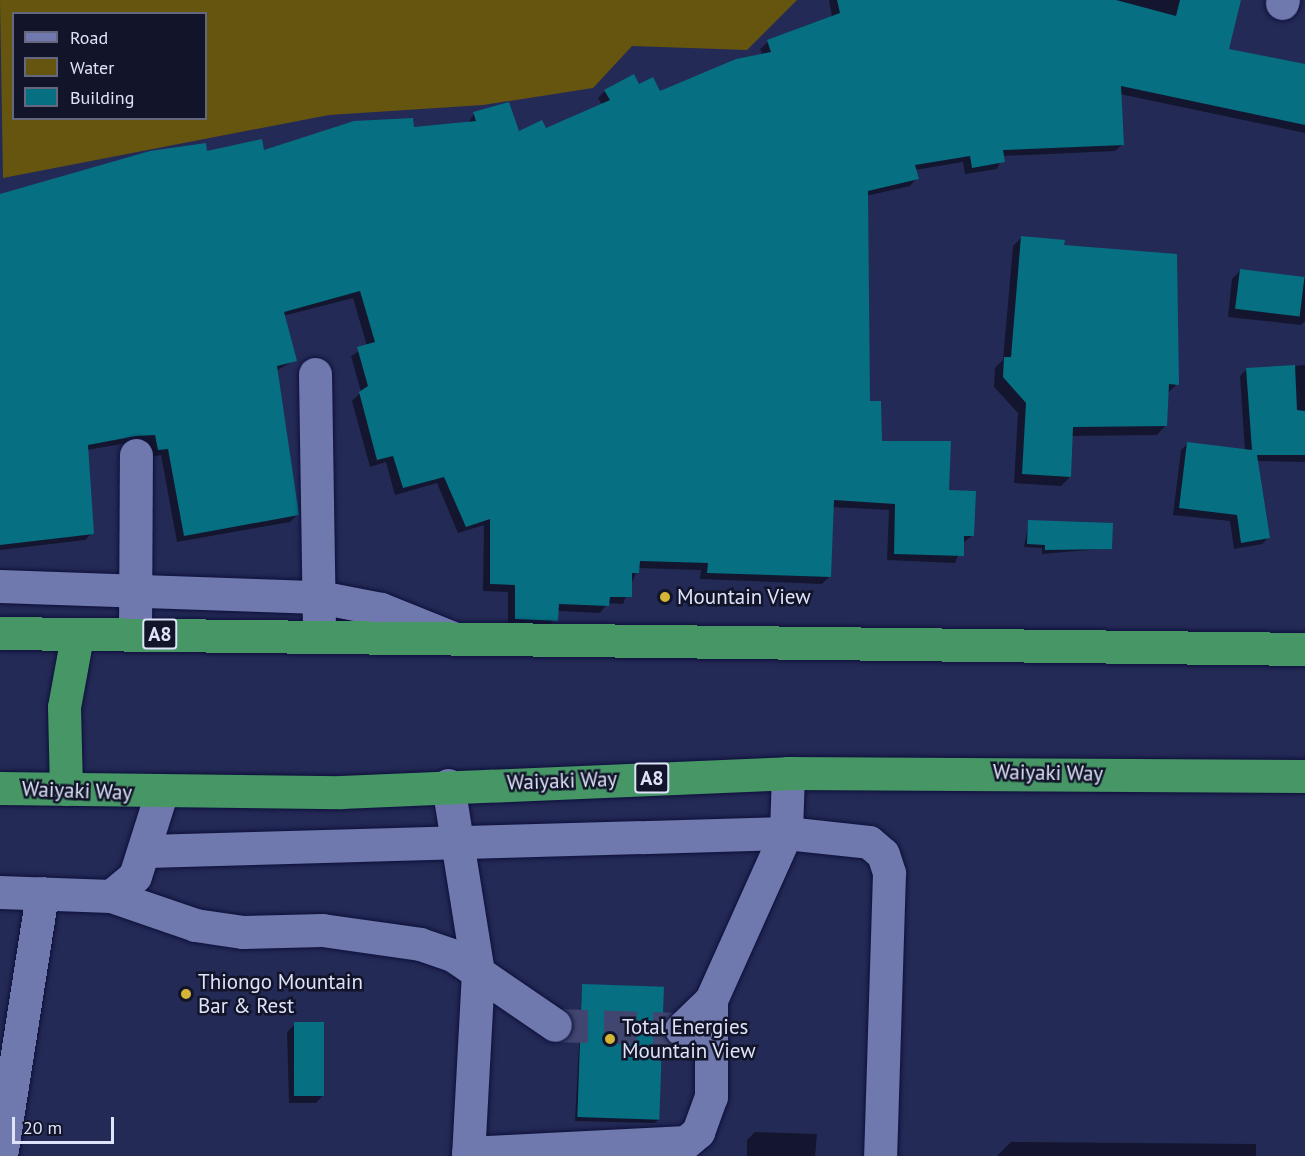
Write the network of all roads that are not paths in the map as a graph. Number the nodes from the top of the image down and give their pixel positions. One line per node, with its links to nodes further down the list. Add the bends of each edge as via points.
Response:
1 (315, 374): 5 (street)
2 (136, 455): 4 (street)
3 (0, 586): 4 (street)
4 (136, 593): 5 (street); 7 (street)
5 (319, 597): 9 (street); 10 (street, via 381,609)
6 (0, 633): 8 (highway, A8)
7 (135, 633): 8 (highway, A8); 9 (highway, A8)
8 (77, 636): 16 (highway, via 64,707)
9 (320, 636): 10 (highway, A8)
10 (453, 638): 11 (highway, A8)
11 (1305, 650)
12 (788, 773): 13 (highway, Waiyaki Way / A8); 14 (highway, Waiyaki Way / A8); 18 (street)
13 (1305, 776)
14 (448, 785): 17 (highway, Waiyaki Way / A8); 19 (street)
15 (0, 788): 16 (highway, Waiyaki Way / A8)
16 (66, 789): 17 (highway, Waiyaki Way / A8)
17 (161, 794): 20 (street)
18 (786, 833): 19 (street); 25 (street); 31 (street, via 869,842 883,854 889,873)
19 (458, 845): 20 (street); 24 (street)
20 (147, 851): 23 (street, via 135,876)
21 (0, 892): 22 (street)
22 (42, 893): 23 (street); 30 (street)
23 (111, 896): 24 (street, via 204,927 355,932 420,944)
24 (478, 972): 26 (street); 29 (street)
25 (711, 1000): 27 (street); 28 (street, via 711,1097)
26 (555, 1025)
27 (681, 1029)
28 (701, 1144): 29 (street)
29 (468, 1155)
30 (1, 1156)
31 (880, 1156)

